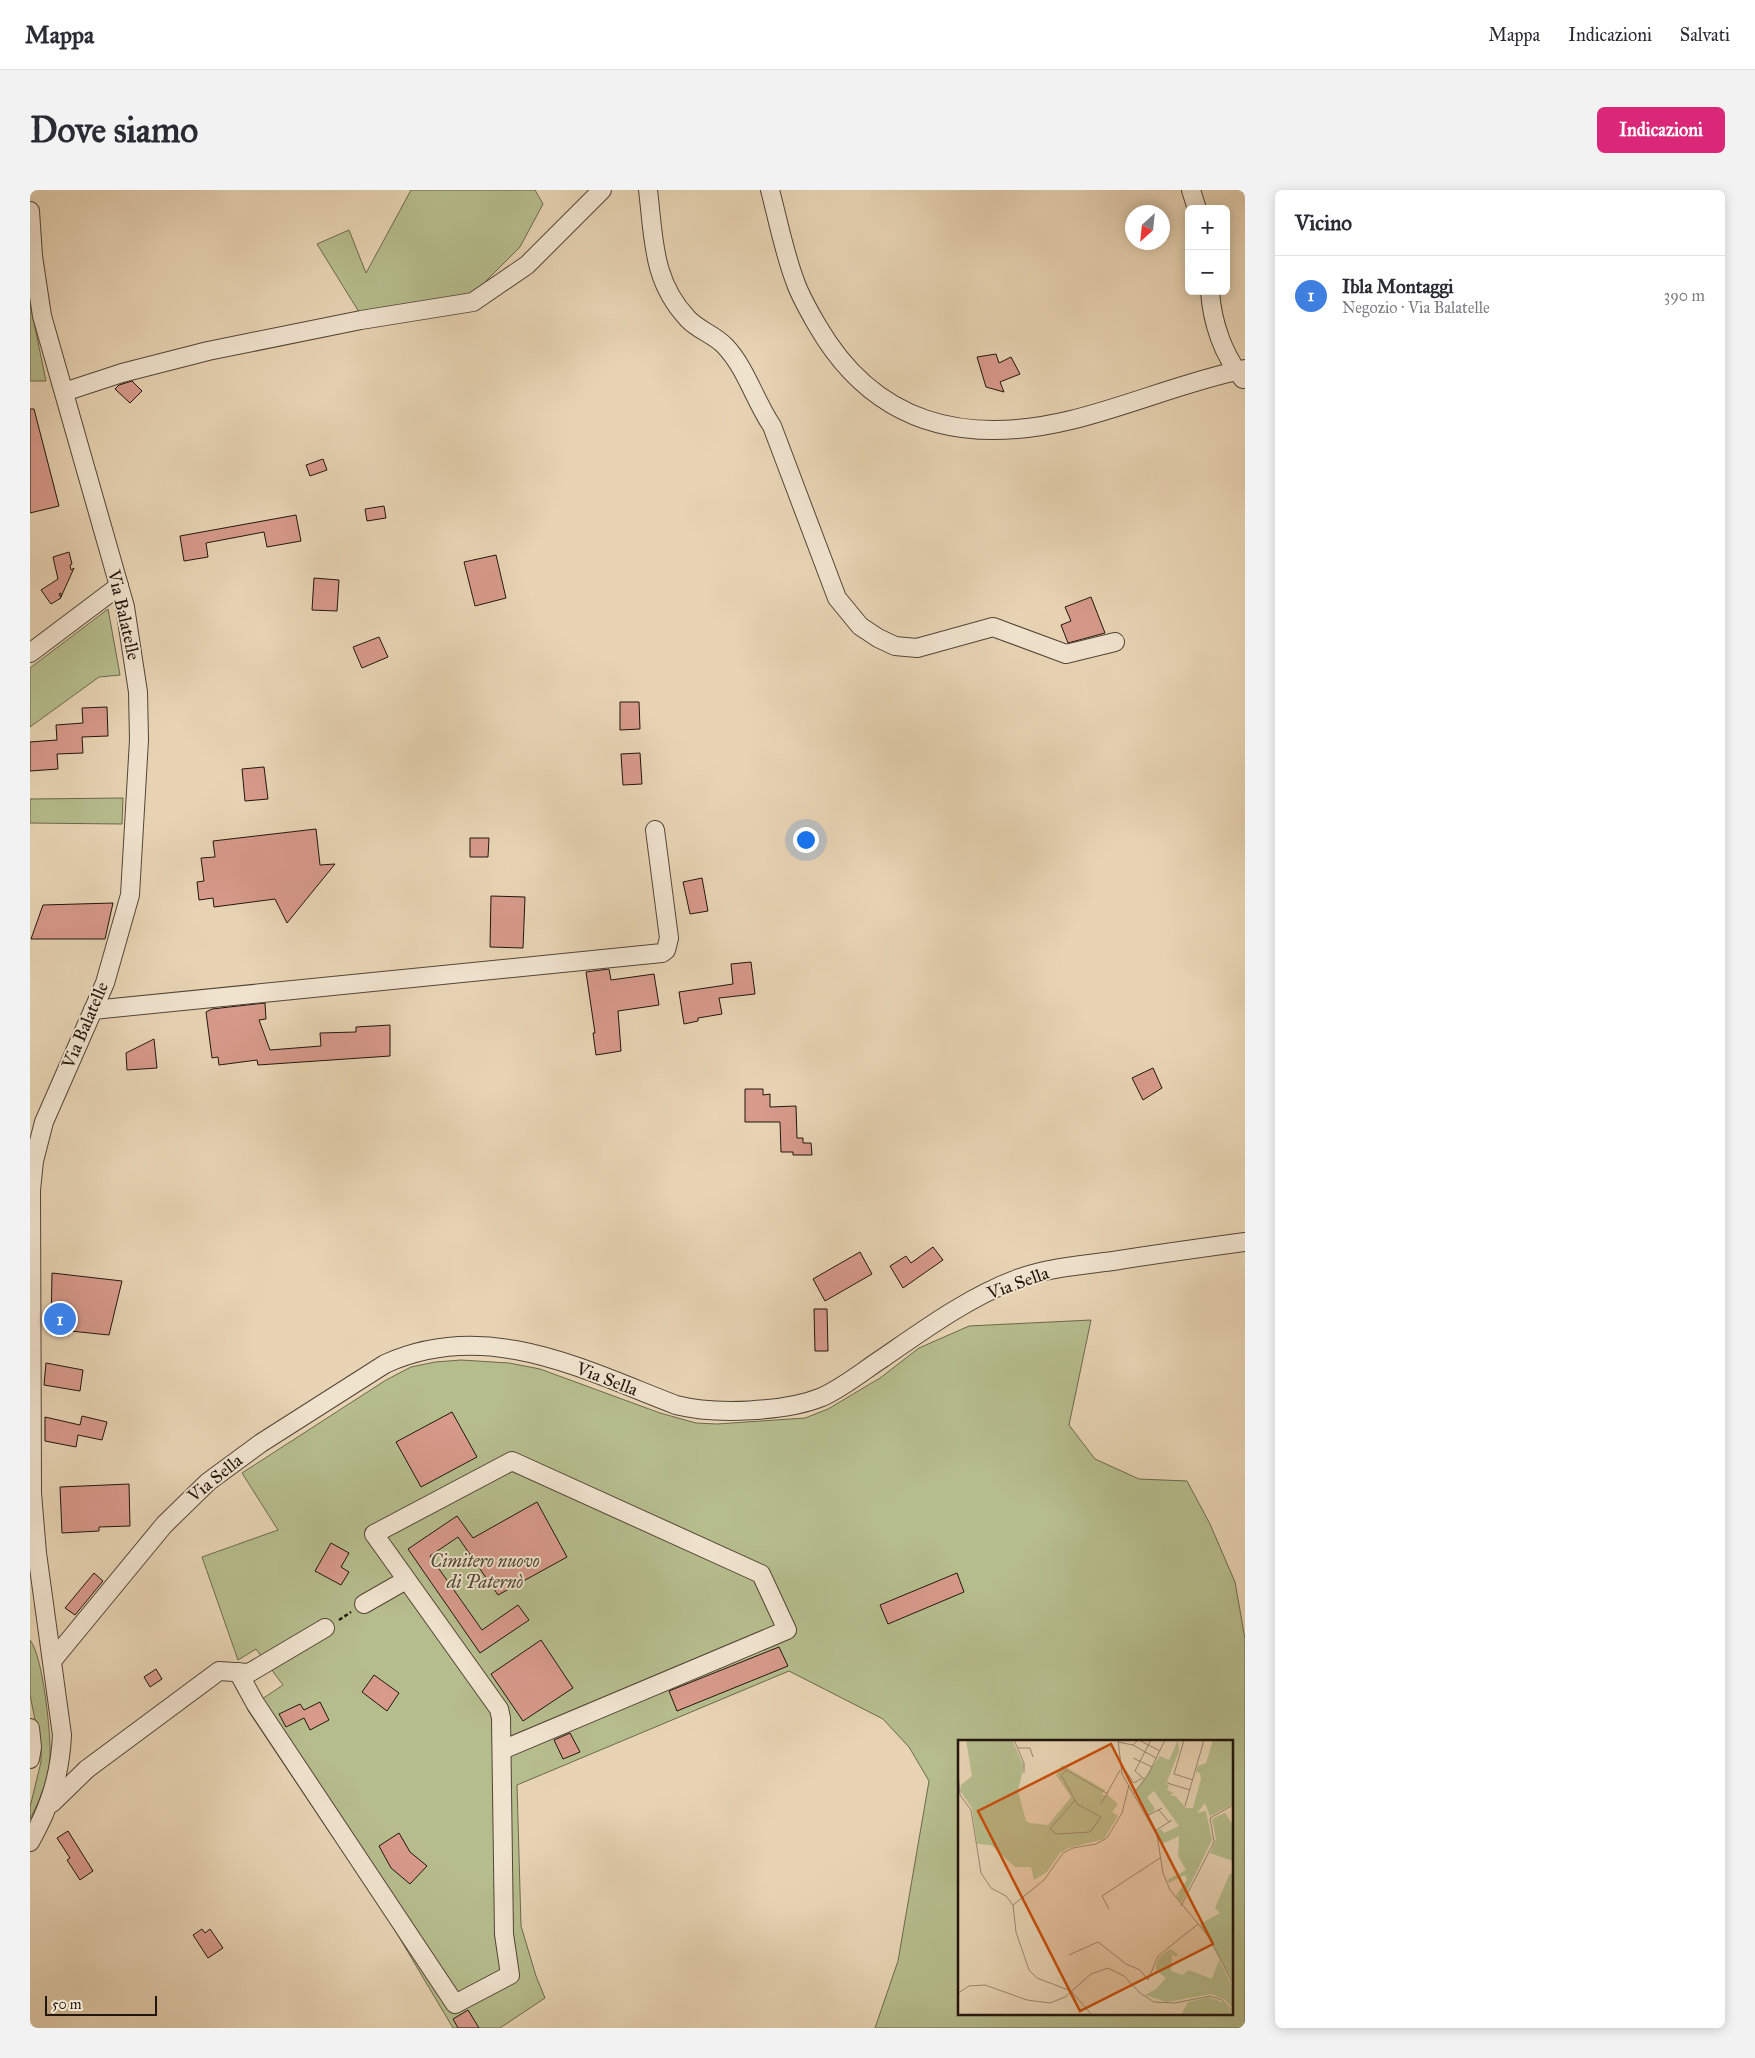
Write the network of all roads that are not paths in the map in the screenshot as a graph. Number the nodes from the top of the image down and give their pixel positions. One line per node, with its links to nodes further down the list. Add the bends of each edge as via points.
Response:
1 (602, 190): 9 (street, via 527,266 474,302 360,320 208,351)
2 (648, 190): 11 (street, via 658,271 671,298 689,320 725,345 737,362 772,426 837,598 860,626 895,646 917,648 993,627 1066,654)
3 (770, 190): 8 (street, via 795,283 833,352 882,400 916,418 952,427 1030,428)
4 (1191, 190): 5 (street)
5 (1196, 205)
6 (30, 211): 9 (street, Via Balatelle, via 42,316)
7 (1210, 295): 8 (street, via 1214,323)
8 (1242, 374)
9 (64, 392): 10 (street, Via Balatelle)
10 (119, 586): 12 (street); 14 (street, Via Balatelle, via 133,649 138,692 139,740 130,896 105,984)
11 (1115, 642)
12 (30, 653)
13 (655, 830): 14 (street, via 669,938 662,953)
14 (93, 1010): 15 (street, Via Balatelle, via 44,1122 34,1161)
15 (31, 1230): 17 (street, Via Balatelle)
16 (1245, 1242): 23 (street, Via Sella, via 1054,1269 1020,1278 997,1287 922,1331 841,1387 822,1396 783,1406 695,1410 568,1364 508,1348 438,1346 403,1356 385,1364 261,1443 208,1482 164,1525)
17 (32, 1361): 19 (street, Via Balatelle)
18 (406, 1580): 20 (street); 26 (street, via 499,1709); 26 (street, via 374,1534 512,1461 761,1574 787,1630)
19 (35, 1588): 21 (street, Via Balatelle)
20 (364, 1604)
21 (38, 1625): 23 (street, Via Balatelle)
22 (325, 1628): 24 (street, via 249,1673)
23 (52, 1662): 28 (street, Via Balatelle, via 62,1735 61,1764)
24 (238, 1672): 26 (street, via 255,1703 455,2004 510,1975 504,1934); 28 (street, via 220,1671 209,1678 87,1769)
25 (30, 1728): 27 (street)
26 (502, 1750)
27 (30, 1759)
28 (49, 1805): 29 (street, Via Balatelle)
29 (30, 1842)

